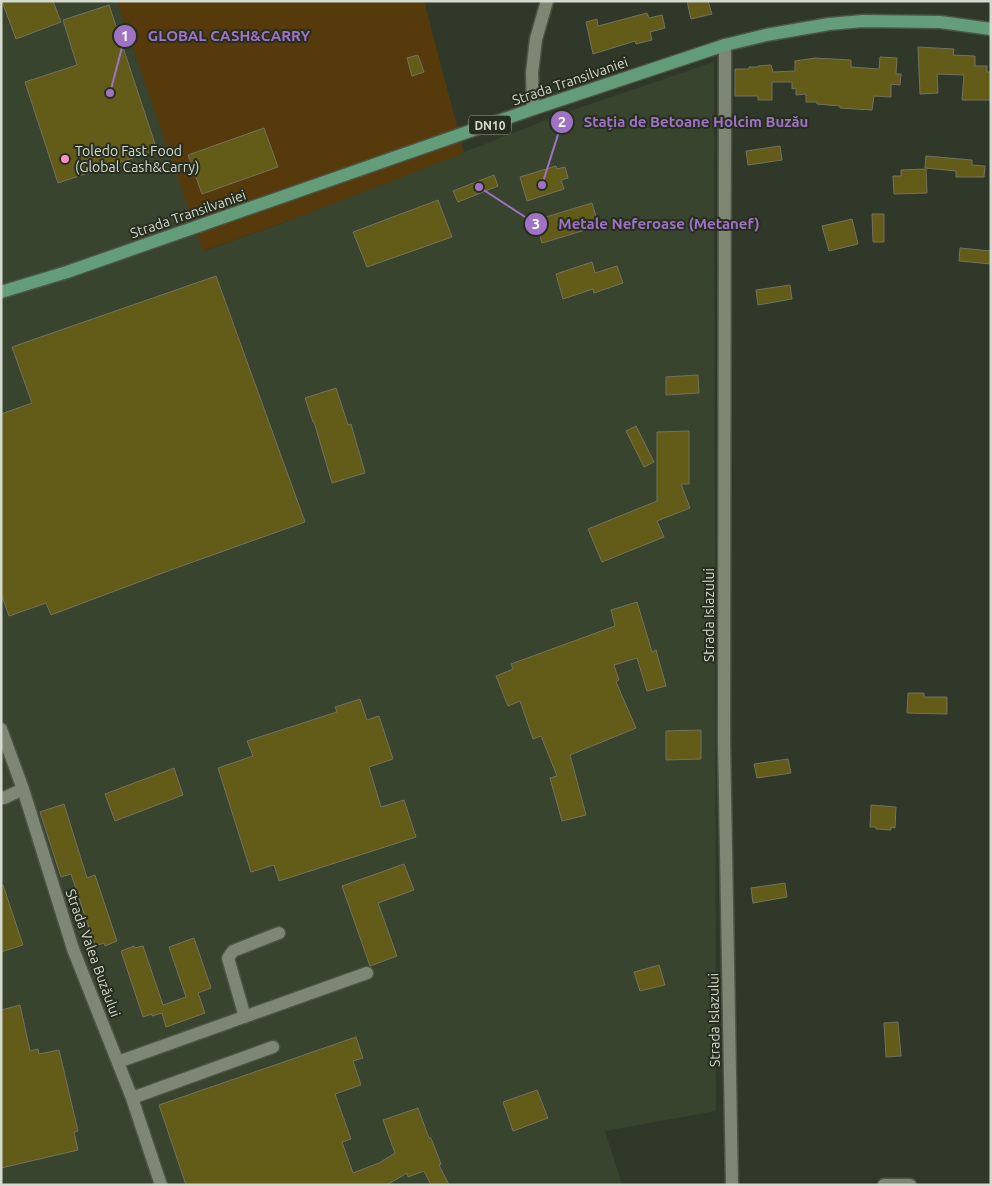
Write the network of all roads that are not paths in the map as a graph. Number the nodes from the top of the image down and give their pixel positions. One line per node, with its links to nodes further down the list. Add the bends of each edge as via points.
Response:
1 (547, 1): 4 (street, via 536,38 532,73)
2 (991, 29): 3 (main road, Strada Transilvaniei / DN10, via 940,22 863,21 775,33)
3 (725, 45): 4 (main road, Strada Transilvaniei / DN10); 16 (street, Strada Islazului, via 724,740)
4 (533, 109): 5 (main road, Strada Transilvaniei / DN10, via 181,233)
5 (1, 292)
6 (1, 729): 7 (street, Strada Valea Buzăului)
7 (23, 789): 8 (street); 13 (street, Strada Valea Buzăului, via 73,949)
8 (1, 797)
9 (279, 933): 11 (street, via 232,951 228,958)
10 (367, 973): 11 (street)
11 (245, 1017): 13 (street)
12 (273, 1047): 14 (street)
13 (118, 1062): 14 (street, Strada Valea Buzăului)
14 (132, 1098): 15 (street, Strada Valea Buzăului)
15 (161, 1185)
16 (732, 1185)
17 (884, 1185): 18 (street)
18 (910, 1185)

